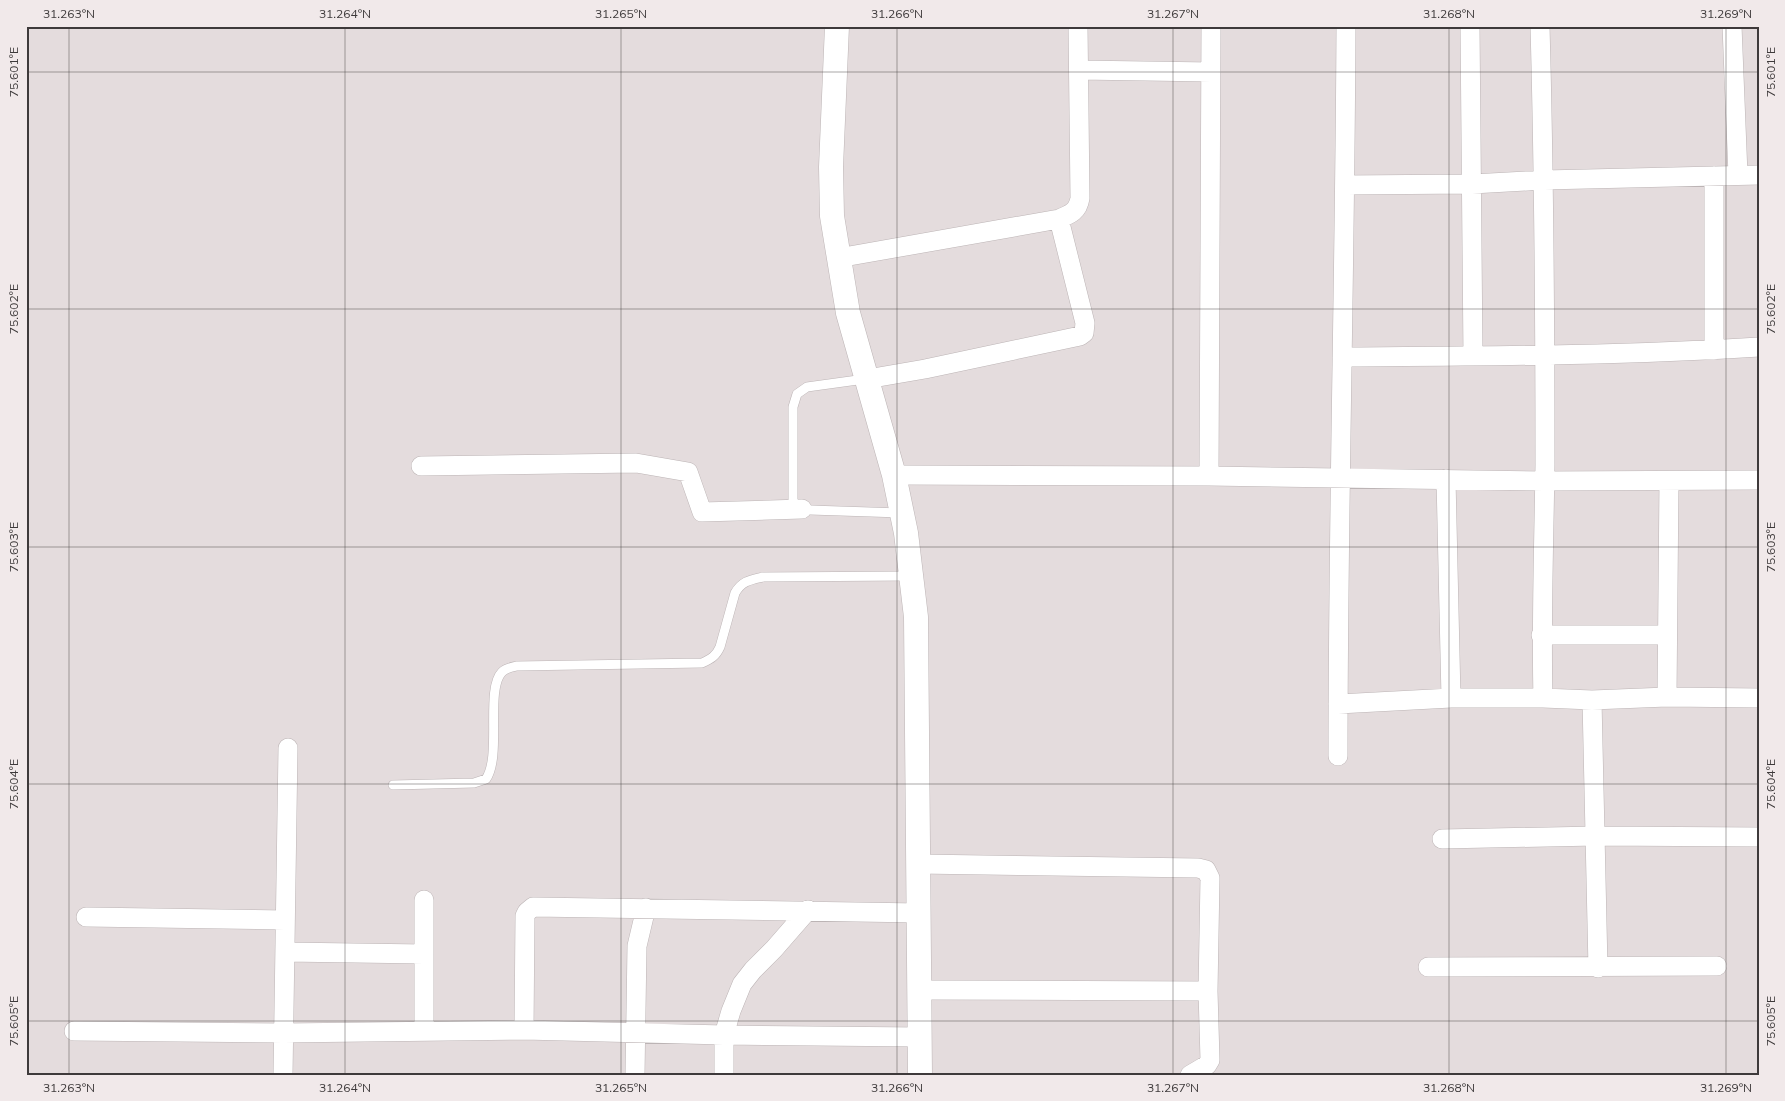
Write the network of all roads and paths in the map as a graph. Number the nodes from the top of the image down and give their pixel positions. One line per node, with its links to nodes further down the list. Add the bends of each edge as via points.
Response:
1 (837, 26): 17 (street, via 831,168 832,216)
2 (1078, 26): 8 (street)
3 (1210, 26): 9 (street)
4 (1346, 26): 15 (street)
5 (1470, 26): 14 (street)
6 (1540, 26): 13 (street)
7 (1732, 26): 10 (street)
8 (1079, 70): 9 (street); 16 (street, via 1079,205 1077,210)
9 (1211, 72): 26 (street)
10 (1738, 175): 11 (street); 12 (street)
11 (1759, 175)
12 (1714, 176): 13 (street); 19 (street)
13 (1544, 180): 14 (street); 20 (street)
14 (1472, 184): 15 (street); 21 (street)
15 (1345, 185): 22 (street)
16 (1059, 219): 17 (street); 23 (street, via 1085,323 1080,336)
17 (838, 258): 23 (street, via 848,313)
18 (1759, 347): 19 (street)
19 (1714, 350): 20 (street)
20 (1545, 354): 21 (street); 30 (street)
21 (1473, 356): 22 (street)
22 (1342, 357): 27 (street)
23 (867, 379): 25 (street); 32 (lane, via 807,387 797,394 793,407 792,495)
24 (420, 466): 32 (street, via 636,463 688,472 702,512)
25 (894, 475): 26 (street); 33 (street)
26 (1209, 476): 27 (street)
27 (1339, 479): 28 (street); 42 (street)
28 (1446, 479): 30 (street); 38 (street)
29 (1759, 480): 31 (street)
30 (1544, 481): 31 (street); 35 (street)
31 (1669, 481): 36 (street)
32 (802, 509): 33 (lane)
33 (902, 513): 34 (street)
34 (912, 576): 45 (lane, via 763,577 745,582 735,593 720,647 710,660 702,663 509,668 502,672 495,692 492,766 486,779 474,784); 49 (street, via 916,617)
35 (1541, 635): 36 (street); 39 (street)
36 (1667, 635): 37 (street)
37 (1666, 697): 40 (street); 41 (street)
38 (1451, 698): 39 (street); 42 (street)
39 (1543, 698): 41 (street)
40 (1759, 698)
41 (1592, 700): 46 (street)
42 (1338, 704): 44 (street)
43 (288, 748): 55 (street)
44 (1338, 756)
45 (393, 785)
46 (1596, 836): 47 (street); 48 (street); 60 (street)
47 (1759, 837)
48 (1442, 839)
49 (918, 864): 53 (street); 62 (street, via 1203,868 1210,878)
50 (424, 900): 57 (street)
51 (646, 908): 52 (street); 63 (street, via 539,906 529,910 525,916); 67 (street, via 637,946)
52 (808, 910): 53 (street); 68 (street, via 742,984)
53 (919, 913): 61 (street)
54 (86, 917): 55 (street)
55 (286, 920): 56 (street)
56 (285, 952): 57 (street); 66 (street)
57 (424, 954): 65 (street)
58 (1717, 966): 60 (street)
59 (1428, 967): 60 (street)
60 (1598, 968)
61 (918, 990): 62 (street); 69 (street)
62 (1208, 991): 74 (street, via 1210,1060)
63 (524, 1030): 65 (street); 67 (street)
64 (74, 1031): 66 (street)
65 (424, 1031): 66 (street)
66 (284, 1033): 70 (street)
67 (636, 1033): 68 (street); 71 (street)
68 (724, 1035): 69 (street); 72 (street)
69 (919, 1037): 73 (street)
70 (283, 1075)
71 (635, 1075)
72 (724, 1075)
73 (920, 1075)
74 (1190, 1075)

